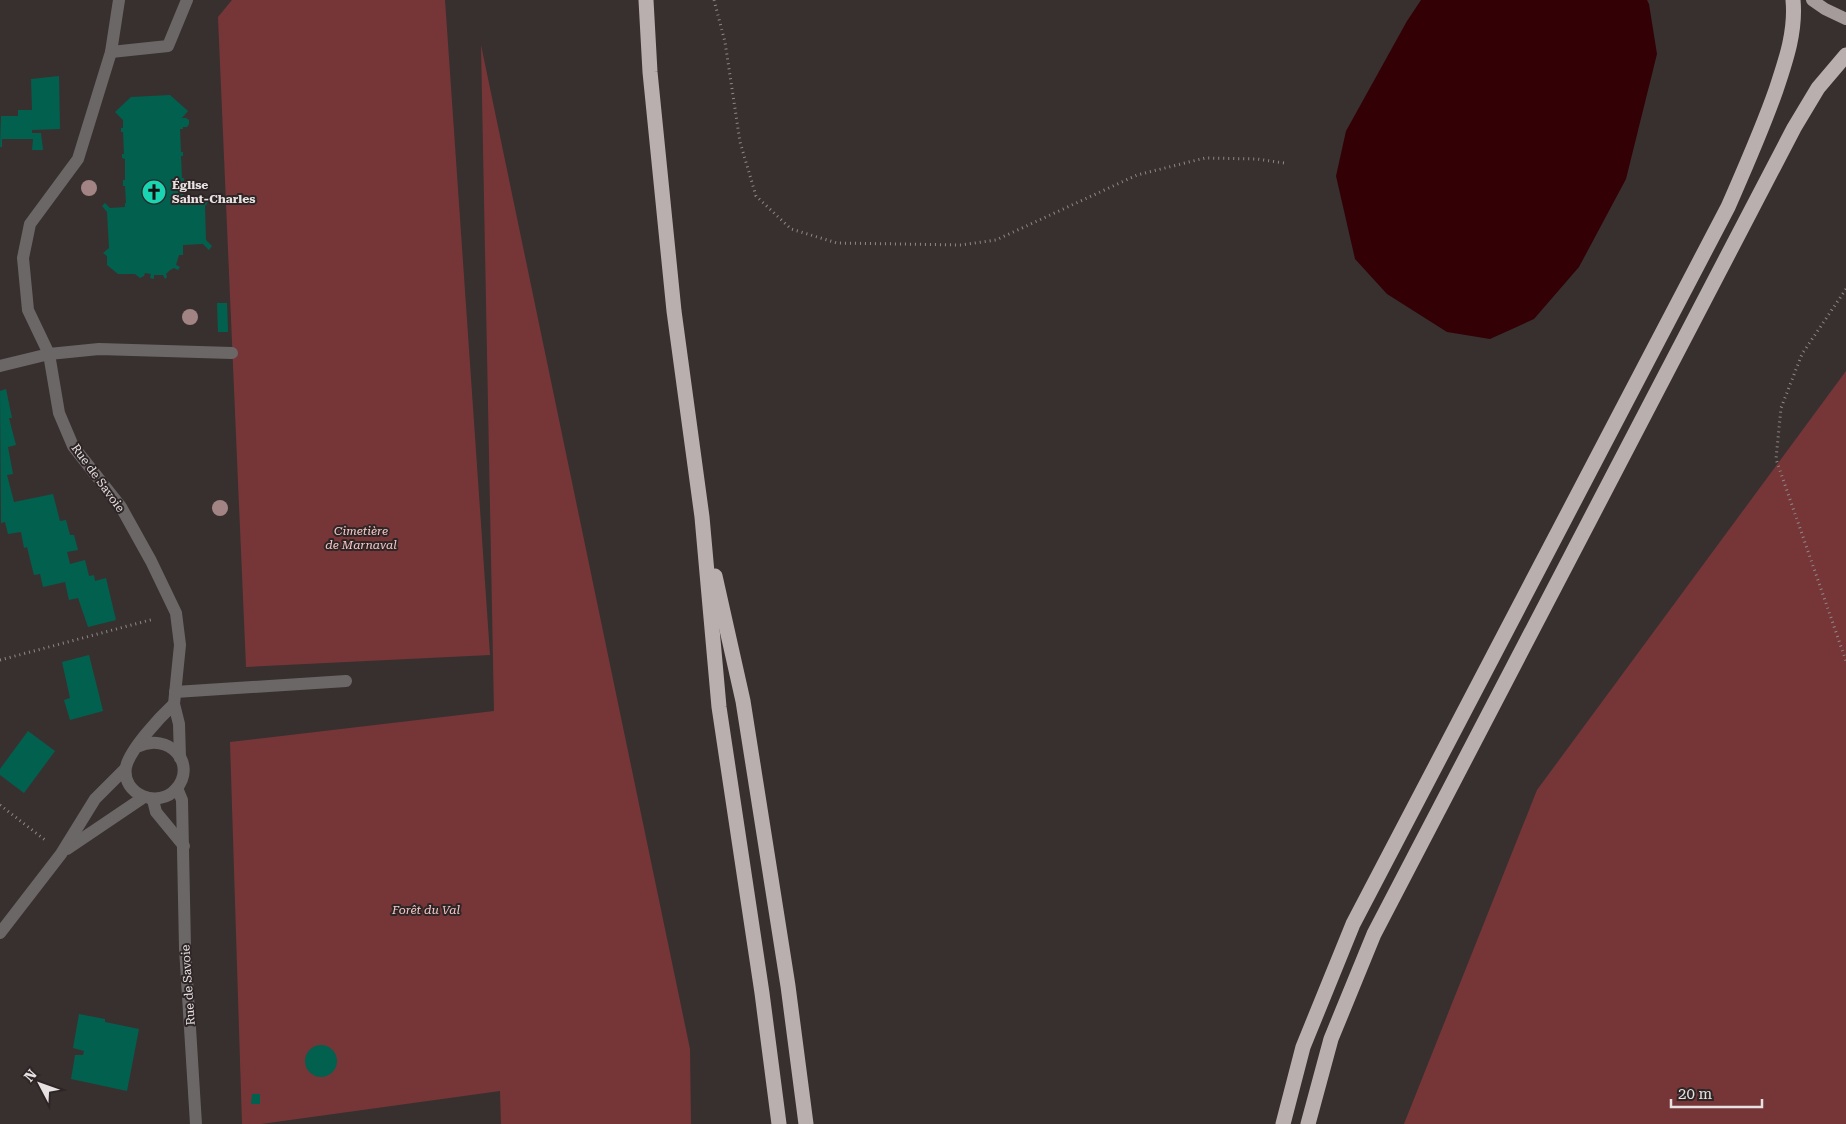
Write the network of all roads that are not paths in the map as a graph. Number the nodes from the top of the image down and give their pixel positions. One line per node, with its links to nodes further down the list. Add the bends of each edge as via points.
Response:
1 (119, 0): 7 (street, Rue de Savoie)
2 (187, 0): 7 (street, via 168,46)
3 (646, 0): 12 (highway, via 674,311)
4 (1793, 0): 26 (highway, via 1795,17 1788,55 1764,125 1728,207 1353,924 1303,1047)
5 (1812, 0): 6 (main road)
6 (1846, 19)
7 (111, 52): 10 (street, Rue de Savoie, via 78,158 30,224 23,258 28,310)
8 (1846, 55): 27 (highway, via 1818,88 1794,128 1374,934 1331,1039)
9 (232, 353): 10 (street, via 99,349)
10 (49, 354): 11 (street); 14 (street, Rue de Savoie, via 60,413 73,446 121,507 176,613 180,645)
11 (0, 366)
12 (702, 517): 24 (highway, via 719,707); 25 (highway, via 743,701 788,986)
13 (346, 681): 14 (street)
14 (174, 698): 15 (street); 16 (street, Rue de Savoie)
15 (137, 747): 16 (street, via 161,742); 17 (street, via 129,757)
16 (180, 758): 18 (street, via 182,779)
17 (126, 769): 19 (street, via 130,786 136,793); 21 (street, via 95,799)
18 (177, 788): 19 (street, via 162,798); 20 (street, Rue de Savoie, via 182,800)
19 (149, 798): 20 (street, via 156,812); 21 (street)
20 (184, 846): 23 (street, Rue de Savoie, via 185,948)
21 (61, 854): 22 (street)
22 (0, 933)
23 (196, 1124)
24 (779, 1124)
25 (806, 1124)
26 (1283, 1124)
27 (1308, 1124)

